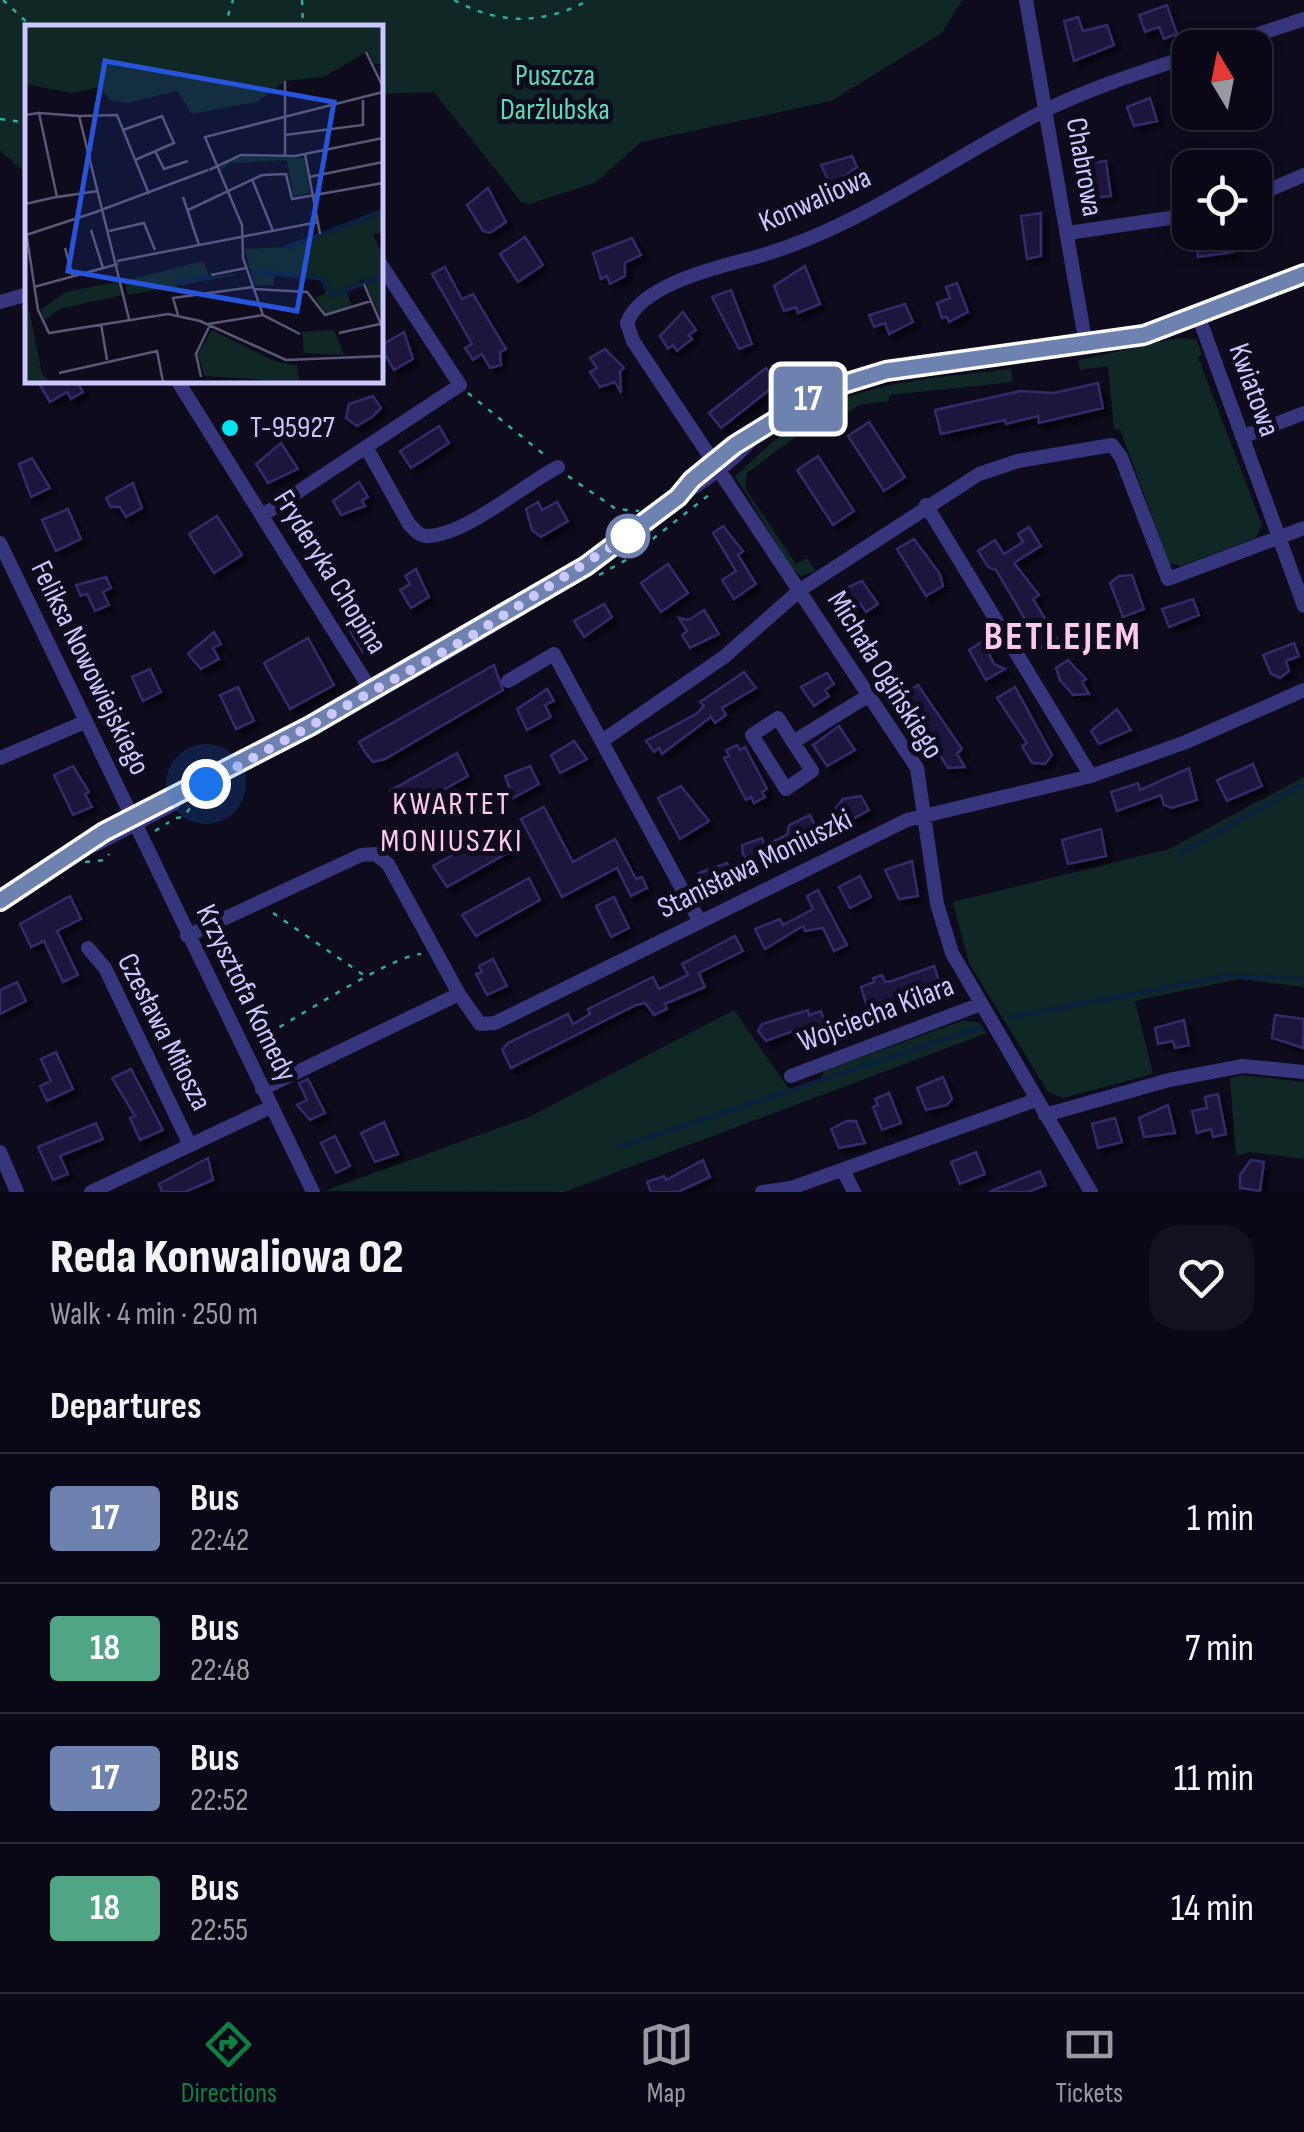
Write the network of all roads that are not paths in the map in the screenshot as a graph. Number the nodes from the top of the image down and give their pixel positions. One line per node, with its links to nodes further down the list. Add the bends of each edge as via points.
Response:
1 (1026, 0): 5 (street, Chabrowa)
2 (1304, 19): 3 (street)
3 (1271, 30)
4 (1172, 62): 5 (street, Konwaliowa)
5 (1046, 110): 9 (street, Chabrowa); 20 (street, Konwaliowa, via 848,218 787,246 700,271 636,307 627,323 633,341)
6 (1304, 175): 7 (street)
7 (1272, 189)
8 (1172, 218): 9 (street)
9 (1068, 233): 15 (street, Chabrowa)
10 (382, 266): 19 (street, via 460,385)
11 (1304, 274): 14 (street)
12 (25, 295): 13 (street)
13 (0, 302)
14 (1198, 315): 15 (street, via 1144,335); 18 (street, Kwiatowa)
15 (1086, 345): 20 (street, via 865,376 814,396)
16 (178, 382): 23 (street, Fryderyka Chopina)
17 (1304, 413): 18 (street)
18 (1242, 437): 25 (street, Kwiatowa)
19 (366, 447): 21 (street, via 410,524 430,536); 23 (street)
20 (716, 467): 27 (street, Michała Ogińskiego); 31 (street, via 586,566)
21 (558, 468)
22 (926, 505): 25 (street, via 992,469 1112,446 1168,579); 27 (street); 37 (street)
23 (263, 515): 31 (street, Fryderyka Chopina)
24 (1304, 528): 25 (street)
25 (1278, 540): 28 (street, Kwiatowa)
26 (0, 543): 33 (street, Feliksa Nowowiejskiego)
27 (800, 590): 32 (street, Michała Ogińskiego); 34 (street, via 724,657)
28 (1304, 606)
29 (508, 681): 34 (street, via 554,654)
30 (1304, 690): 37 (street, Stanisława Moniuszki)
31 (372, 692): 39 (street)
32 (871, 694): 35 (street); 38 (street, Michała Ogińskiego, via 917,768)
33 (86, 722): 36 (street); 39 (street, Feliksa Nowowiejskiego)
34 (602, 741): 41 (street)
35 (793, 742): 35 (street, via 812,771 786,788 752,735 778,718)
36 (0, 758)
37 (1092, 776): 38 (street, Stanisława Moniuszki)
38 (927, 815): 41 (street, Stanisława Moniuszki); 45 (street, Michała Ogińskiego, via 942,924)
39 (134, 822): 40 (street); 42 (street, Krzysztofa Komedy)
40 (0, 901)
41 (700, 922): 44 (street, Stanisława Moniuszki, via 495,1024 480,1024)
42 (187, 936): 44 (street, via 361,855 376,854 388,864); 48 (street, Krzysztofa Komedy)
43 (88, 948): 52 (street, Czesława Miłosza, via 105,968)
44 (459, 994): 48 (street)
45 (980, 1004): 47 (street, Wojciecha Kilara); 49 (street, Michała Ogińskiego)
46 (1304, 1072): 51 (street, via 1242,1066)
47 (791, 1076)
48 (262, 1088): 50 (street, Krzysztofa Komedy)
49 (1036, 1100): 51 (street, Michała Ogińskiego); 54 (street)
50 (271, 1107): 52 (street, Czesława Miłosza); 57 (street, Krzysztofa Komedy)
51 (1046, 1115): 60 (street, Michała Ogińskiego)
52 (189, 1143): 56 (street, Czesława Miłosza)
53 (0, 1152): 55 (street)
54 (843, 1170): 58 (street); 59 (street)
55 (17, 1192)
56 (92, 1192)
57 (313, 1192)
58 (762, 1192)
59 (854, 1192)
60 (1091, 1192)

